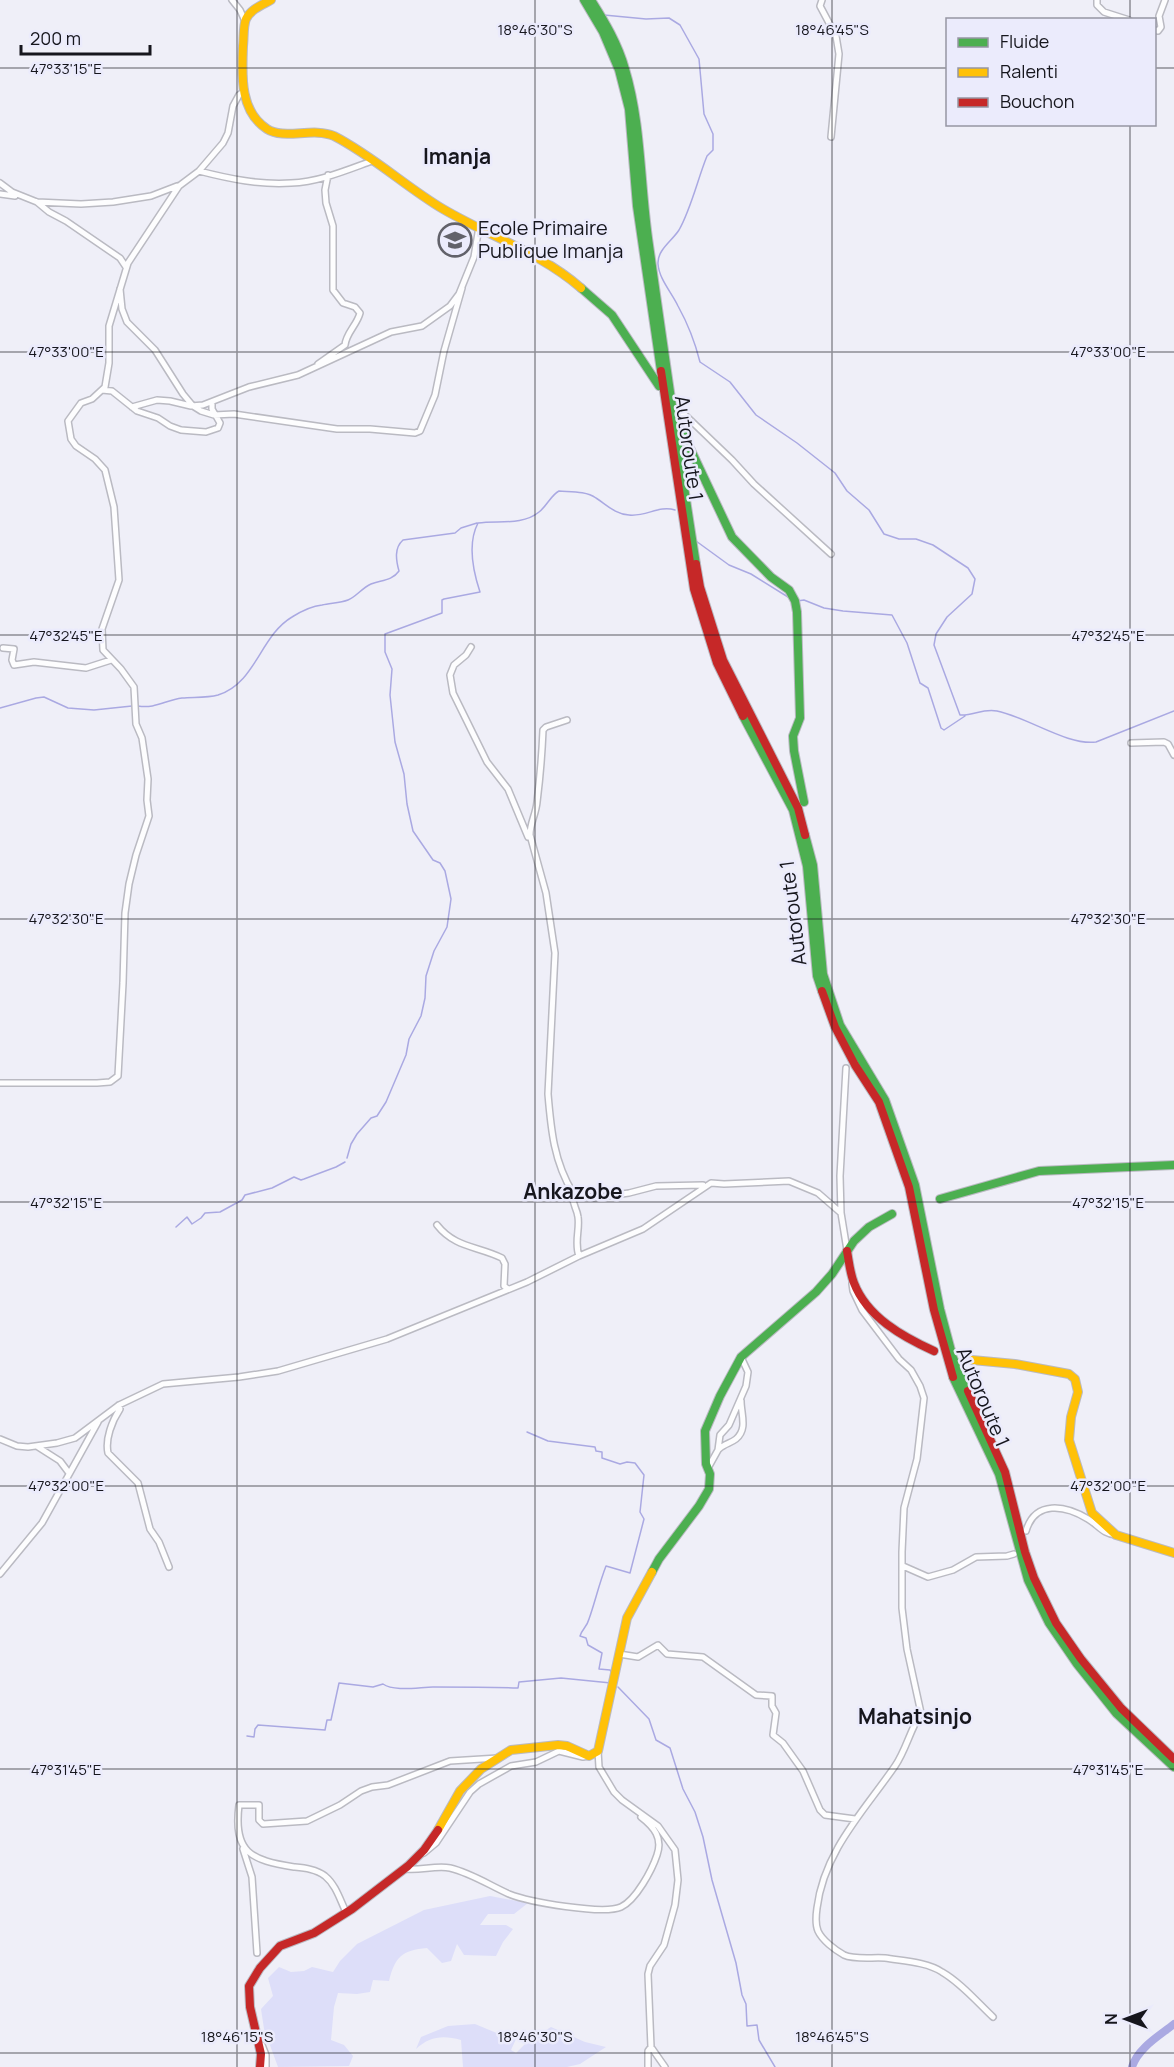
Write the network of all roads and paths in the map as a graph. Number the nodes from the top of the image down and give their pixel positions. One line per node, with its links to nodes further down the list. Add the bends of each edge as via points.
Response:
1 (232, 0): 9 (street)
2 (272, 0): 9 (main road, via 252,11)
3 (584, 0): 78 (main road, Autoroute 1, via 619,70 629,110 637,206 694,589 717,663 793,810 807,866 817,976 835,1027 879,1102 909,1186 950,1372 999,1474 1028,1580 1049,1623 1077,1664 1116,1713)
4 (591, 0): 77 (main road, Autoroute 1, via 609,29 625,68 635,109 643,205 700,587 723,660 798,808 813,865 823,974 840,1025 885,1100 915,1185 953,1358 1005,1472 1034,1578 1056,1623 1081,1659 1121,1708)
5 (822, 0): 12 (street, via 820,6 836,36 839,54)
6 (1097, 0): 8 (street, via 1104,12)
7 (1165, 0): 10 (street, via 1159,16 1161,27)
8 (1123, 18)
9 (245, 21): 11 (main road)
10 (1156, 30)
11 (243, 92): 13 (main road, via 254,117 268,130 331,135); 14 (street, via 233,106 223,143)
12 (831, 137)
13 (372, 161): 15 (street); 21 (main road, via 443,209)
14 (199, 171): 15 (street, via 258,183 293,183); 17 (street)
15 (328, 175): 25 (street, via 326,203 333,226 333,290 343,303 356,307 360,313 345,345)
16 (0, 183): 19 (street)
17 (179, 186): 20 (street, via 151,196 113,202); 22 (street)
18 (0, 194): 19 (street)
19 (23, 196): 20 (street)
20 (37, 202): 22 (street, via 120,258)
21 (479, 227): 23 (street); 26 (main road, via 548,264 594,297 612,315)
22 (126, 267): 24 (street)
23 (462, 288): 25 (street, via 450,306 430,322 392,332); 31 (street, via 435,395 420,431 337,429 234,414)
24 (120, 289): 27 (street, via 109,326 109,363); 30 (street, via 127,322 155,350)
25 (315, 368): 28 (street)
26 (659, 386)
27 (102, 390): 29 (street); 36 (street, via 81,403 69,421 76,446 105,470 113,500 119,580 101,638 103,650)
28 (213, 402): 30 (street); 31 (street)
29 (132, 406): 30 (street, via 157,400); 31 (street, via 170,426 192,431 216,430 220,423)
30 (193, 406): 31 (street)
31 (214, 415)
32 (679, 425): 33 (street, via 684,414); 40 (main road, via 732,537 789,590 795,602 800,718 793,736)
33 (831, 554)
34 (471, 647): 41 (street, via 450,675 453,693 487,762 508,789)
35 (3, 648): 36 (street, via 14,649 14,665 34,662 86,668)
36 (111, 660): 43 (street, via 134,687 134,712 143,745 149,811 125,913 118,1076 110,1082 97,1083)
37 (567, 720): 41 (street, via 543,730 537,806 530,828)
38 (1131, 743): 39 (street, via 1164,742)
39 (1174, 755)
40 (804, 802)
41 (532, 840): 46 (street, via 546,893 555,954 550,1117 557,1161)
42 (846, 1068): 48 (street)
43 (0, 1083)
44 (1174, 1165): 47 (main road, via 1039,1170)
45 (711, 1183): 46 (street, via 656,1186 593,1198); 48 (street, via 789,1181 818,1193); 52 (street, via 643,1229)
46 (573, 1193): 52 (street)
47 (940, 1199)
48 (841, 1213): 51 (street)
49 (892, 1214): 51 (main road, via 869,1227)
50 (437, 1225): 54 (street, via 457,1242 502,1258 504,1286)
51 (848, 1251): 53 (main road); 56 (main road, via 816,1292)
52 (579, 1256): 54 (street)
53 (851, 1273): 55 (main road, via 855,1286 883,1321 896,1333); 70 (street, via 853,1291 862,1310 911,1370 924,1398 917,1459 904,1508)
54 (508, 1289): 59 (street, via 387,1339 297,1367 163,1384)
55 (934, 1351)
56 (741, 1357): 58 (street, via 748,1372); 64 (main road, via 705,1431)
57 (972, 1360): 67 (main road, via 1049,1370 1075,1379 1078,1392 1069,1440 1092,1513)
58 (741, 1398): 63 (street, via 720,1435); 63 (street, via 742,1430)
59 (119, 1405): 60 (street); 71 (street, via 108,1438 108,1453 138,1483 150,1528)
60 (100, 1419): 62 (street, via 75,1438); 65 (street)
61 (0, 1439): 62 (street, via 17,1446)
62 (38, 1447): 65 (street, via 60,1461)
63 (718, 1450): 64 (street)
64 (707, 1469): 73 (main road, via 709,1489 652,1571 627,1618)
65 (69, 1473): 72 (street, via 42,1523)
66 (1026, 1531): 67 (street, via 1033,1515 1048,1508 1075,1512 1107,1534)
67 (1116, 1535): 68 (main road)
68 (1174, 1553)
69 (1014, 1554): 70 (street, via 976,1557 954,1570 928,1577)
70 (903, 1566): 80 (street, via 902,1608 907,1649 921,1713 897,1764)
71 (169, 1567)
72 (0, 1574)
73 (619, 1654): 74 (main road); 80 (street, via 638,1657 658,1645 667,1654 700,1656 756,1695 772,1696 776,1713 773,1735 803,1771 820,1810 825,1815)
74 (598, 1751): 75 (main road); 79 (street, via 599,1767 614,1792)
75 (589, 1756): 76 (main road, via 558,1744 511,1750); 82 (street, via 559,1751 487,1778 470,1792 436,1843)
76 (499, 1758): 81 (street, via 450,1761 361,1791 308,1821 263,1824 259,1820 259,1805 239,1805); 82 (main road, via 481,1769 460,1791)
77 (1174, 1759)
78 (1174, 1767)
79 (634, 1809): 83 (street, via 659,1836 660,1848 655,1864 628,1904 612,1910 534,1902 447,1868); 88 (street, via 658,1826 675,1850 677,1860 675,1905 666,1939 648,1974)
80 (855, 1819): 86 (street, via 823,1882 817,1930 848,1956 920,1963 941,1971)
81 (242, 1846): 84 (street, via 257,1859 325,1876); 85 (street, via 252,1877)
82 (418, 1856): 83 (main road)
83 (405, 1869): 84 (main road)
84 (346, 1912): 87 (main road, via 314,1934 280,1946 260,1968 249,1986)
85 (257, 1953)
86 (993, 2017)
87 (258, 2035): 89 (main road); 90 (street)
88 (651, 2047): 91 (street); 92 (street)
89 (260, 2067)
90 (266, 2067)
91 (648, 2067)
92 (665, 2067)

